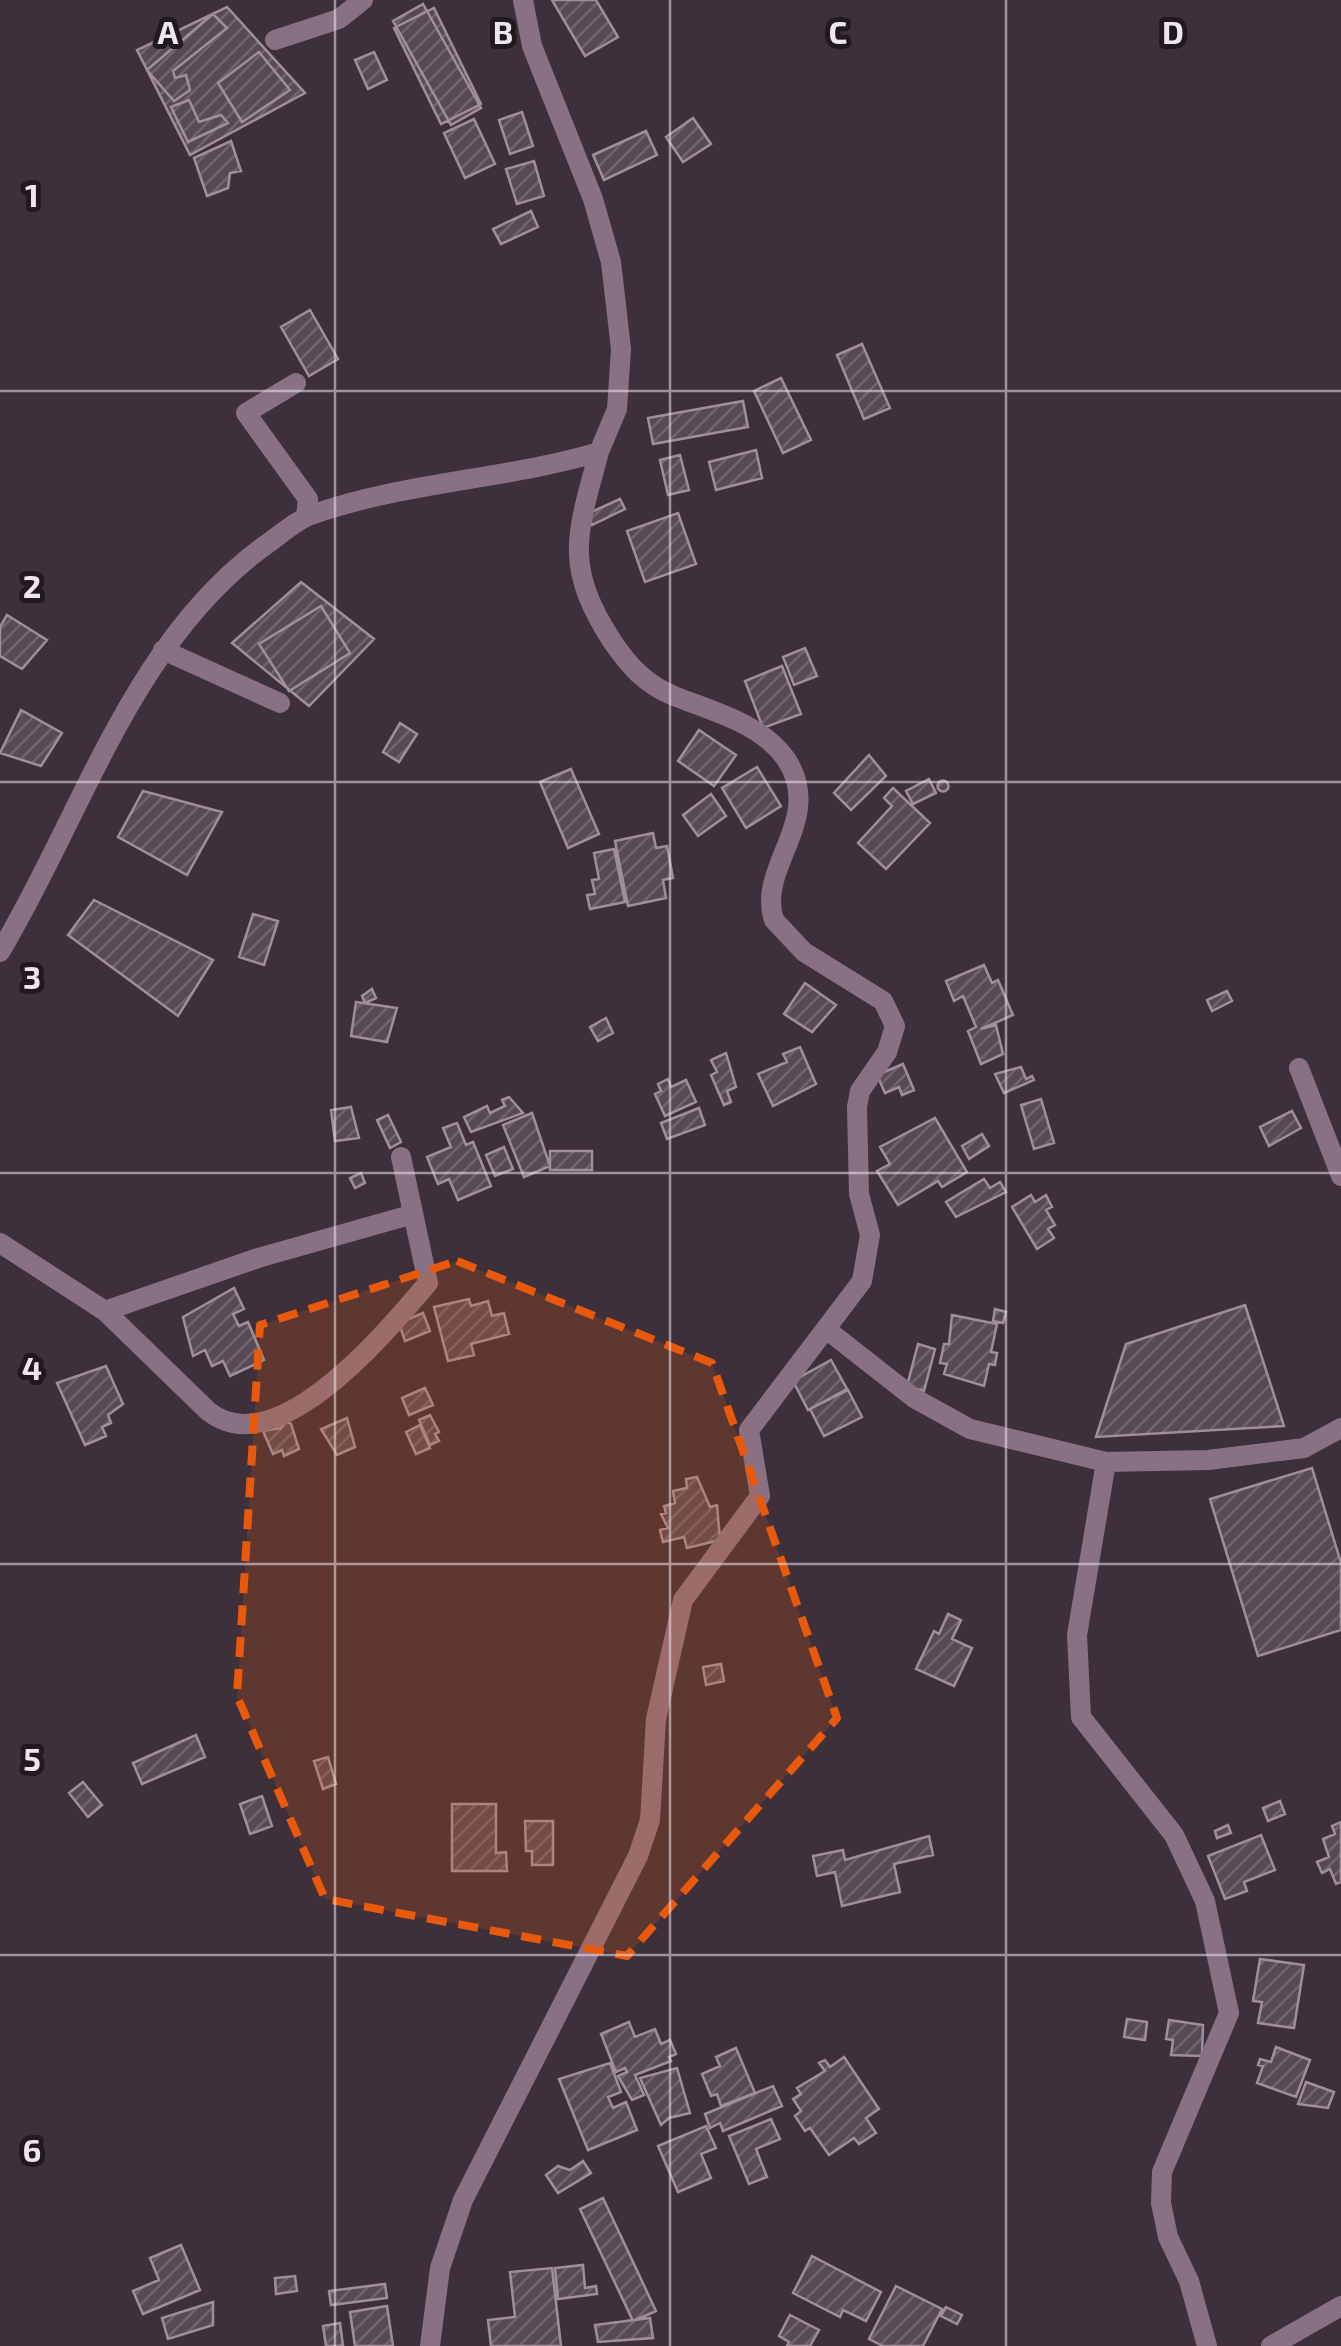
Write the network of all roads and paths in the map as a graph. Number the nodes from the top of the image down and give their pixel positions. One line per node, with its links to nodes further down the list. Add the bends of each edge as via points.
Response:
1 (363, 0): 3 (street, via 339,19)
2 (523, 0): 5 (street, via 532,46 611,262 621,349 617,409)
3 (275, 40)
4 (296, 382): 6 (street, via 246,413 308,499)
5 (599, 452): 6 (street); 16 (street, via 580,520 577,560 586,598 637,675 716,710 785,758 798,786 798,810 772,888 774,920 804,952 883,1001 895,1026 857,1108 858,1194 869,1257 862,1282)
6 (306, 516): 7 (street, via 235,567)
7 (163, 650): 8 (street); 9 (street)
8 (280, 703)
9 (0, 952)
10 (1299, 1068): 12 (street)
11 (402, 1158): 13 (street)
12 (1341, 1176)
13 (410, 1215): 15 (street); 15 (street, via 428,1282 324,1392 289,1412 239,1426 223,1423)
14 (0, 1243): 15 (street)
15 (105, 1310)
16 (826, 1328): 18 (street, via 914,1398 970,1430); 20 (street, via 748,1430 760,1496 683,1600 656,1719 650,1820 638,1856 463,2200 440,2268)
17 (1341, 1428): 18 (street, via 1304,1448 1208,1460)
18 (1106, 1462): 21 (street, via 1077,1635 1081,1717 1174,1834 1205,1901 1229,2013 1162,2172 1168,2238 1189,2281)
19 (1341, 2306): 22 (street)
20 (430, 2346)
21 (1207, 2346)
22 (1271, 2346)

